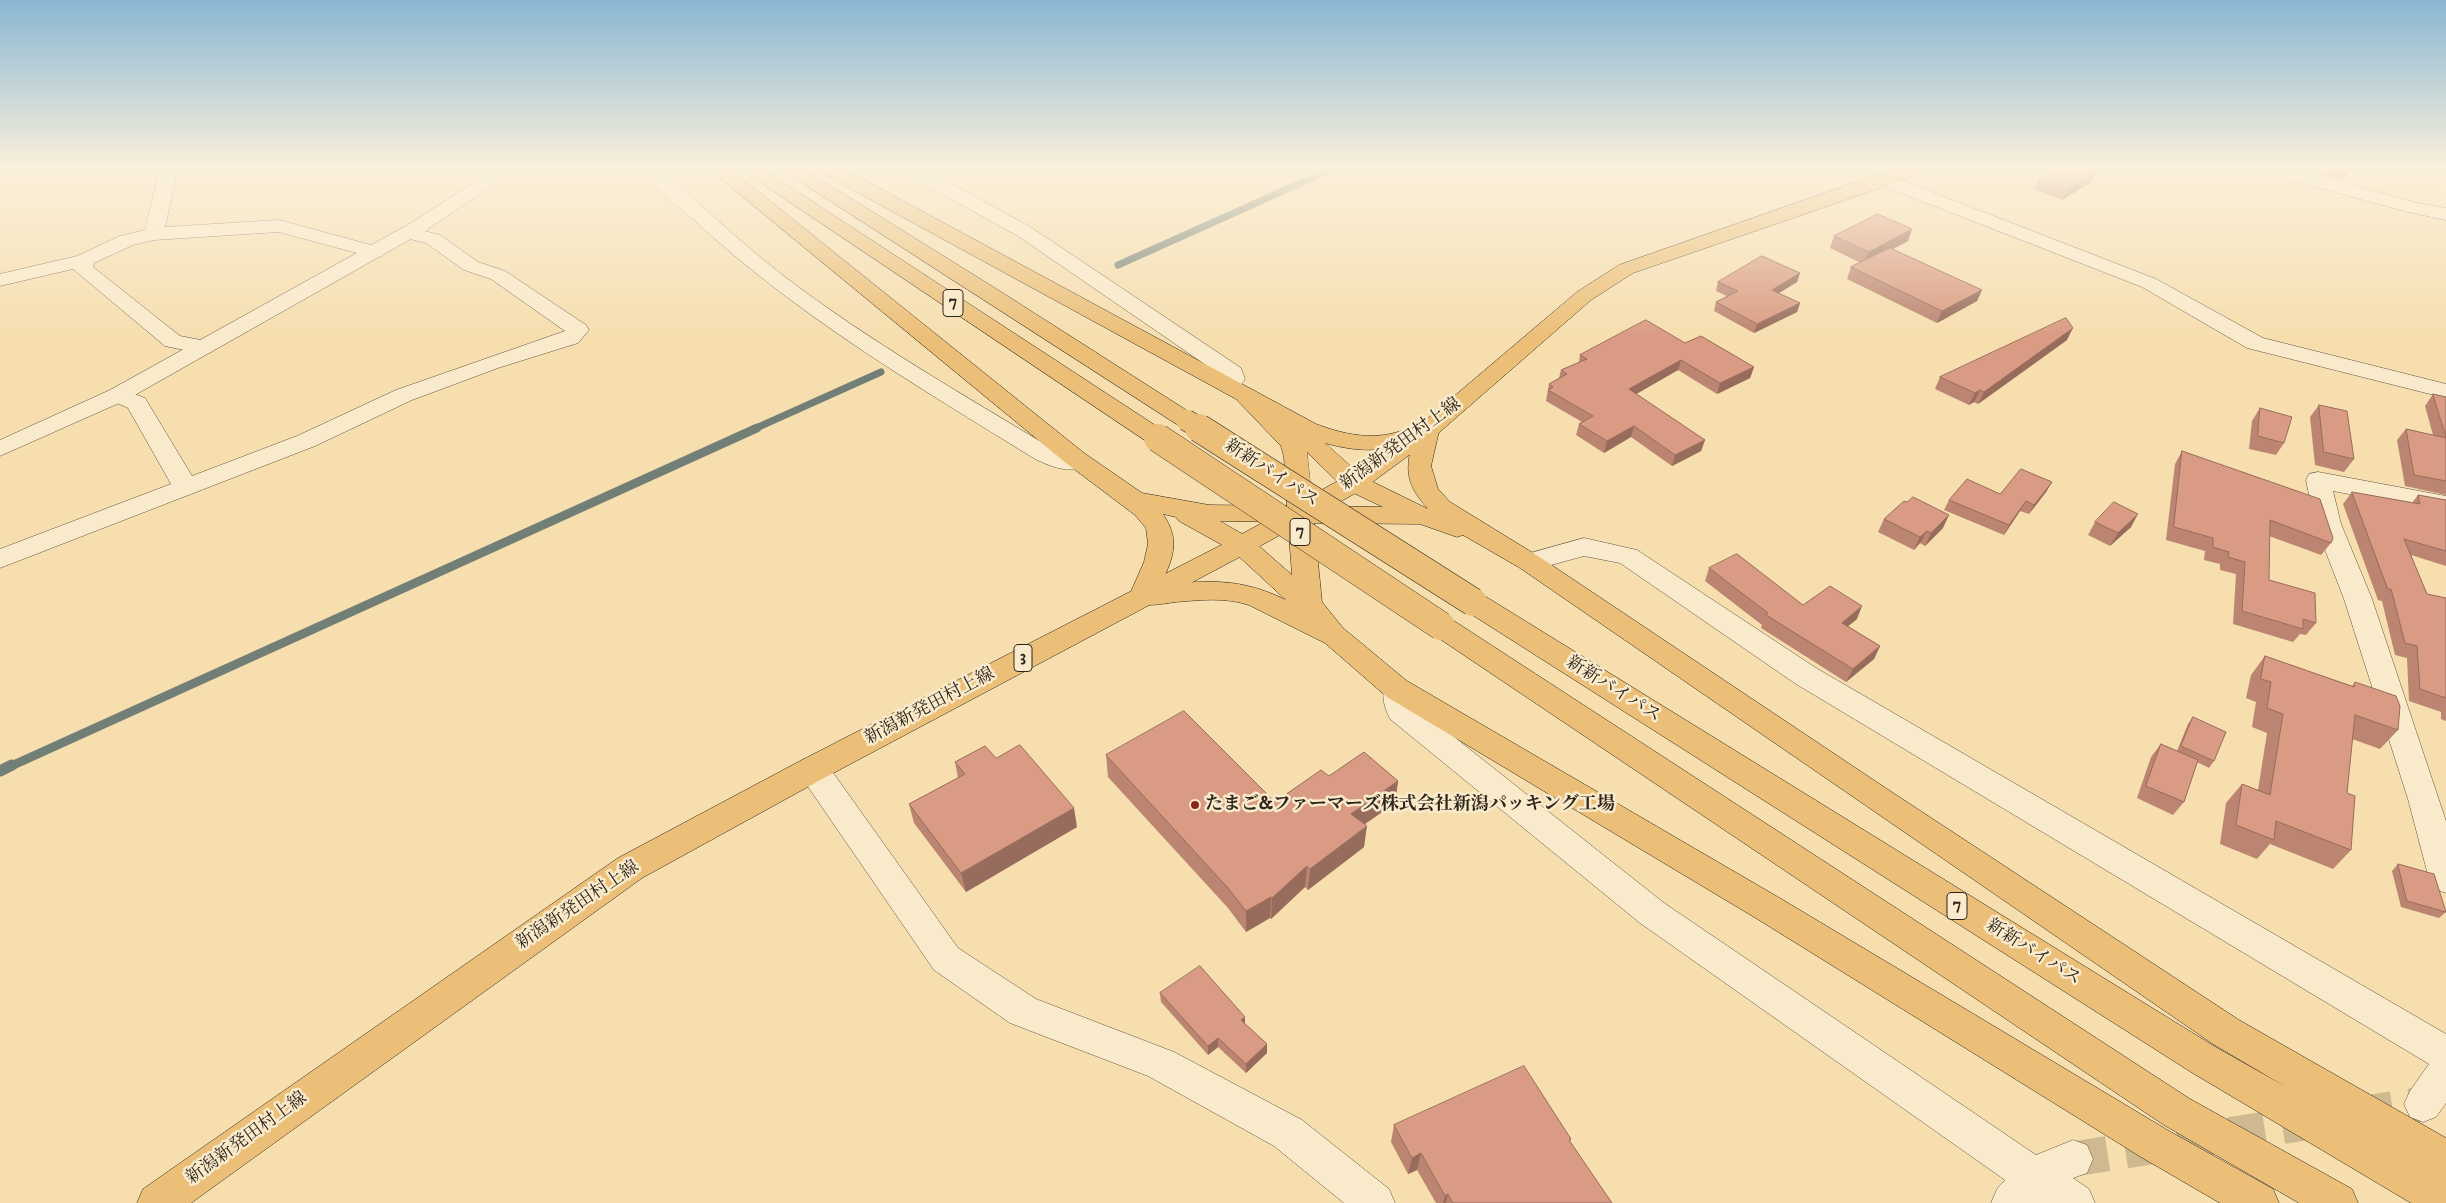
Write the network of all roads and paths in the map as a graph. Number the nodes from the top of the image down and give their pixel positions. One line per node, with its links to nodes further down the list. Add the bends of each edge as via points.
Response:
1 (156, 224): 12 (street)
2 (423, 224): 11 (street)
3 (710, 224): 23 (street, via 744,254 830,318 924,381 1044,454 1063,463)
4 (789, 224): 23 (main road)
5 (833, 224): 52 (main road, 新新バイパス / 7, bridge, via 2177,1112)
6 (878, 224): 47 (main road, 新新バイパス / 7, bridge, via 2204,1060)
7 (930, 224): 17 (main road)
8 (1011, 224): 17 (street, via 1233,373)
9 (1757, 224): 21 (main road, 新潟新発田村上線 / 3, via 1626,269 1584,296)
10 (1998, 224): 18 (street, via 2149,283 2255,343)
11 (409, 233): 13 (street); 25 (street, via 433,239 471,266 498,275 578,330 570,338 404,394 306,441)
12 (154, 234): 13 (street, via 279,226); 14 (street, via 127,240)
13 (375, 252): 16 (street)
14 (84, 260): 15 (street); 16 (street, via 83,269 174,341)
15 (0, 280)
16 (203, 347): 19 (street)
17 (1236, 389): 20 (main road); 29 (main road, via 1292,444)
18 (2446, 391)
19 (118, 395): 22 (street); 25 (street, via 137,403)
20 (1283, 417): 21 (main road, via 1321,434 1360,443 1388,442); 24 (main road)
21 (1427, 431): 24 (main road, 新潟新発田村上線 / 3); 31 (main road, via 1419,466 1426,491 1441,508)
22 (0, 449)
23 (1080, 462): 26 (main road)
24 (1354, 483): 29 (main road, 新潟新発田村上線 / 3); 30 (main road)
25 (186, 488): 33 (street)
26 (1132, 499): 28 (main road); 35 (main road, via 1151,515 1160,528 1162,540)
27 (2446, 504): 40 (street, via 2318,480 2328,524 2358,599 2424,799)
28 (1173, 508): 29 (main road, via 1209,513); 32 (main road)
29 (1300, 513): 30 (main road); 32 (main road, 新潟新発田村上線 / 3); 36 (main road)
30 (1422, 516): 31 (main road)
31 (1485, 538): 34 (main road)
32 (1242, 545): 35 (main road, 新潟新発田村上線 / 3); 36 (main road)
33 (0, 559)
34 (1529, 562): 41 (street, via 1584,547 1628,556 1806,676); 45 (main road, via 2226,1032)
35 (1143, 596): 37 (main road, via 1203,590 1239,592 1259,598); 39 (main road, 新潟新発田村上線 / 3)
36 (1308, 604): 37 (main road)
37 (1335, 636): 38 (main road)
38 (1397, 689): 46 (street, via 1401,711 1652,913); 51 (main road, via 1771,910 2155,1144)
39 (813, 769): 48 (main road, 新潟新発田村上線 / 3, via 630,868); 49 (street, via 946,959 1023,1011 1162,1064 1288,1133)
40 (2446, 879)
41 (2446, 1054)
42 (2446, 1071): 43 (street)
43 (2423, 1104)
44 (2073, 1159): 46 (street, via 2056,1164)
45 (2446, 1160)
46 (2023, 1190): 50 (street)
47 (2446, 1202)
48 (157, 1203)
49 (1375, 1203)
50 (2075, 1203)
51 (2259, 1203)
52 (2338, 1203)

